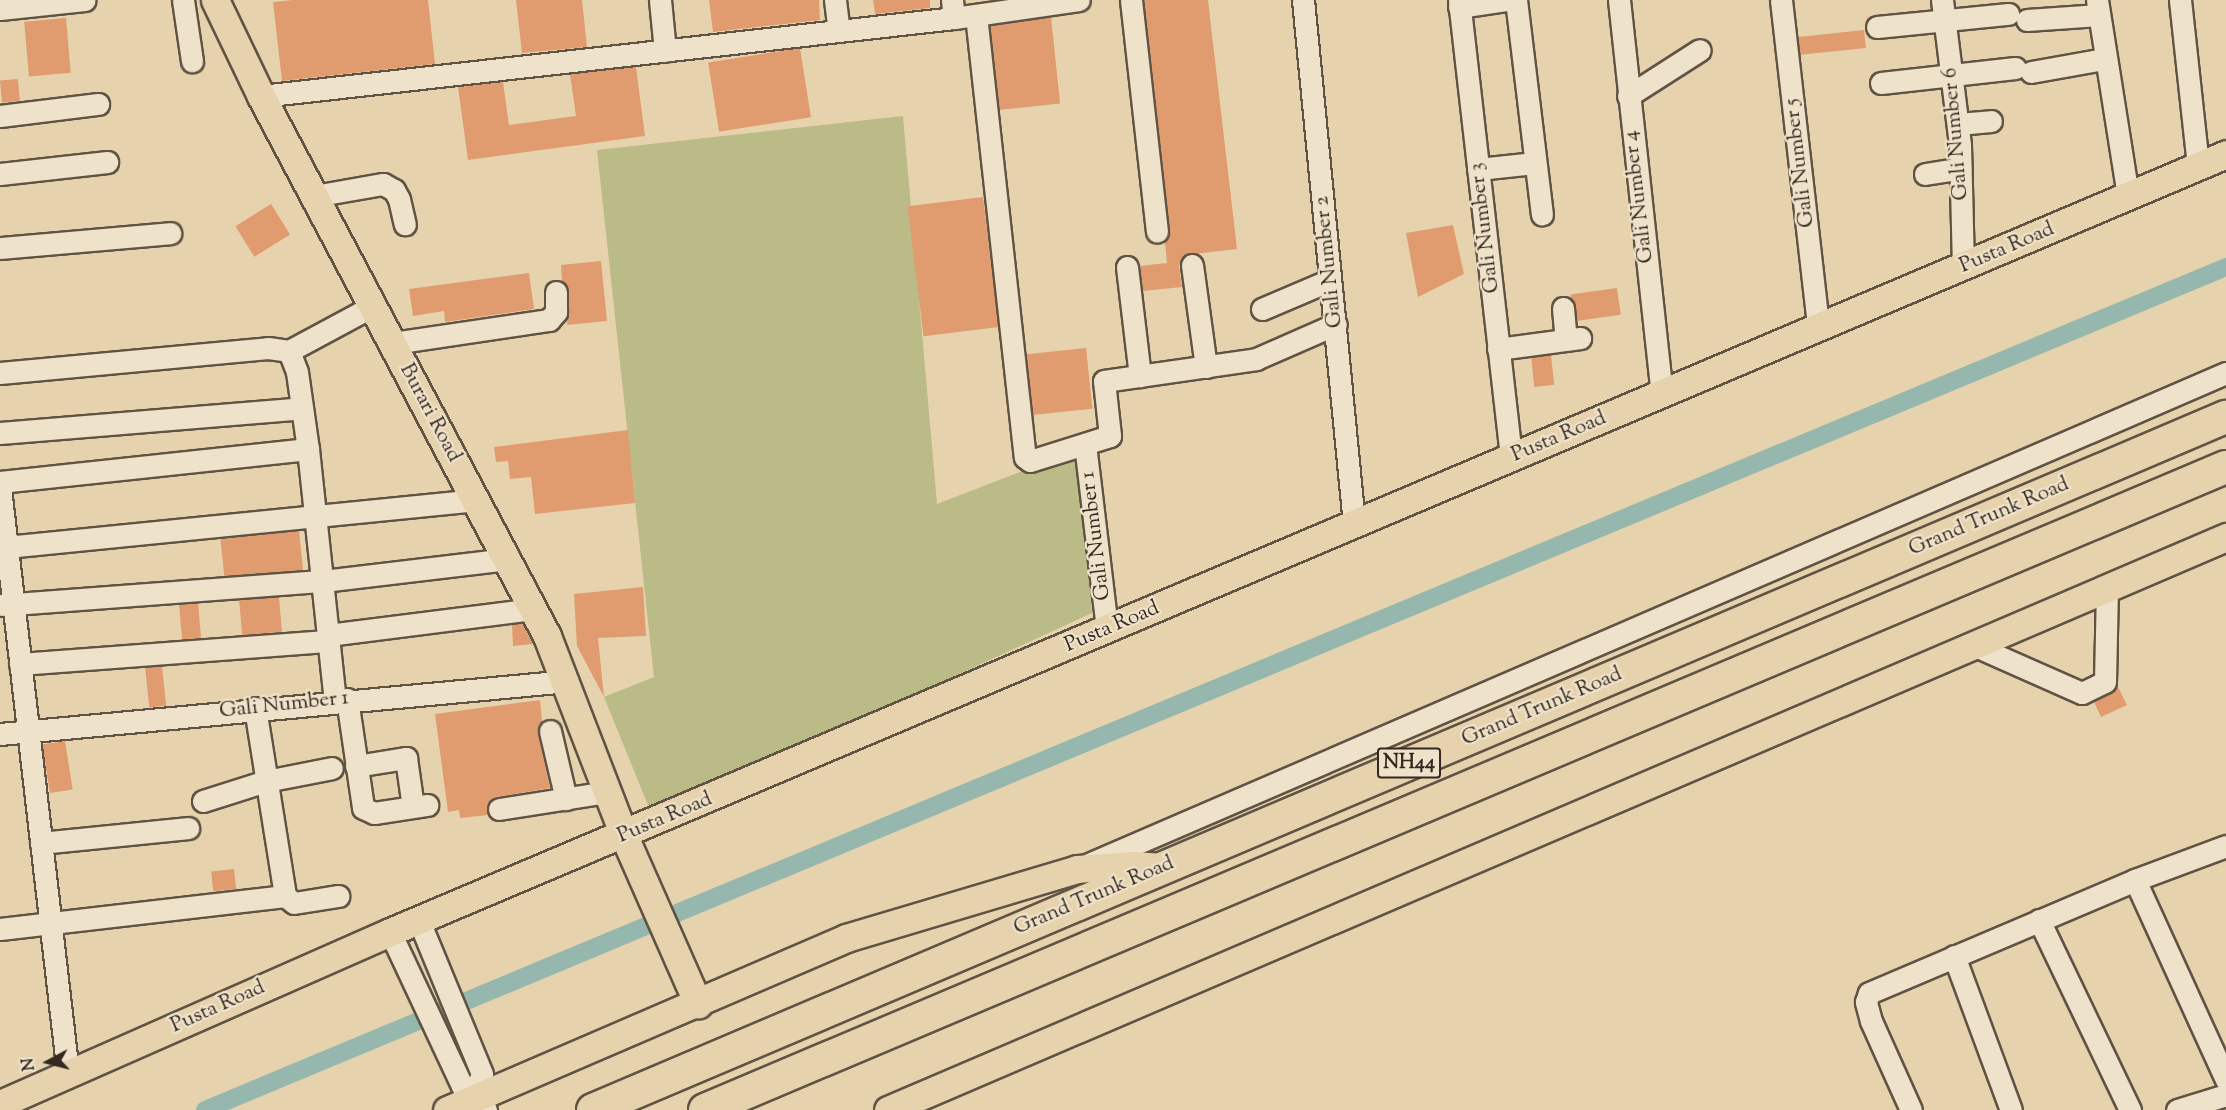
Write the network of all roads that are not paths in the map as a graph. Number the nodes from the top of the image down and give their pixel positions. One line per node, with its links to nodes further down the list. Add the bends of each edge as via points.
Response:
1 (85, 0): 16 (street)
2 (183, 0): 25 (street)
3 (215, 0): 28 (main road, Burari Road)
4 (660, 0): 23 (street)
5 (835, 0): 21 (street)
6 (1079, 0): 19 (street)
7 (1131, 0): 46 (street)
8 (1303, 0): 52 (street, Gali Number 2)
9 (1507, 0): 14 (street)
10 (1516, 0): 36 (street)
11 (1619, 0): 29 (street, Gali Number 4)
12 (1781, 0): 58 (street, Gali Number 5)
13 (2180, 0): 37 (street)
14 (1459, 3): 39 (street, Gali Number 3)
15 (2098, 8): 18 (street, via 2017,17); 24 (street)
16 (0, 9)
17 (953, 9): 19 (street); 21 (street)
18 (1943, 10): 20 (street); 26 (street, Gali Number 6)
19 (976, 15): 70 (street, via 1025,457 1037,461)
20 (1877, 27)
21 (839, 31): 23 (street)
22 (1700, 50): 29 (street)
23 (666, 51): 28 (street)
24 (2104, 59): 26 (street); 43 (street)
25 (192, 61)
26 (1952, 74): 27 (street); 33 (street, Gali Number 6)
27 (1881, 83)
28 (261, 96): 42 (main road, Burari Road)
29 (1628, 96): 66 (street, Gali Number 4)
30 (98, 104): 31 (street)
31 (0, 116)
32 (1991, 122): 33 (street)
33 (1958, 124): 38 (street, Gali Number 6)
34 (2226, 154): 37 (main road, Pusta Road)
35 (107, 162): 40 (street)
36 (1535, 163): 39 (street); 44 (street)
37 (2198, 166): 43 (main road, Pusta Road)
38 (1961, 168): 41 (street); 51 (street, Gali Number 6)
39 (1478, 169): 60 (street, Gali Number 3)
40 (0, 174)
41 (1925, 174)
42 (314, 196): 45 (street, via 382,184 394,190); 54 (main road, Burari Road)
43 (2128, 196): 51 (main road, Pusta Road)
44 (1542, 214)
45 (405, 224)
46 (1157, 232)
47 (170, 233): 48 (street)
48 (0, 248)
49 (1192, 265): 62 (street)
50 (1126, 267): 65 (street)
51 (1963, 268): 58 (main road, Pusta Road)
52 (1330, 280): 56 (street); 57 (street, Gali Number 2)
53 (556, 292): 59 (street, via 556,312 549,320)
54 (373, 306): 59 (main road, Burari Road); 61 (street)
55 (1563, 308): 60 (street, via 1573,339)
56 (1262, 309)
57 (1336, 324): 62 (street, via 1256,359); 78 (street, Gali Number 2)
58 (1818, 326): 66 (main road, Pusta Road)
59 (393, 343): 76 (main road, Burari Road)
60 (1498, 348): 72 (street, Gali Number 3)
61 (289, 351): 63 (street, via 268,348); 67 (street)
62 (1206, 367): 65 (street)
63 (0, 372)
64 (2226, 374): 108 (street)
65 (1140, 376): 70 (street, via 1104,381 1110,436)
66 (1662, 393): 72 (main road, Pusta Road)
67 (302, 408): 69 (street); 71 (street)
68 (2226, 417): 107 (highway, Grand Trunk Road / NH44)
69 (0, 433)
70 (1085, 444): 86 (street, Gali Number 1)
71 (308, 449): 74 (street); 77 (street)
72 (1511, 457): 78 (main road, Pusta Road)
73 (2226, 467): 126 (highway, NH44)
74 (0, 482)
75 (0, 488): 80 (street)
76 (477, 500): 77 (street); 81 (main road, Burari Road)
77 (315, 515): 80 (street); 82 (street)
78 (1354, 524): 86 (main road, Pusta Road)
79 (2226, 538): 83 (main road)
80 (6, 547): 84 (street)
81 (508, 559): 82 (street); 85 (main road, Burari Road)
82 (323, 581): 84 (street); 87 (street)
83 (2107, 588): 88 (main road); 88 (street, via 2105,682 2082,693)
84 (6, 604): 89 (street)
85 (534, 609): 87 (street); 90 (main road, Burari Road)
86 (1107, 629): 106 (main road, Pusta Road)
87 (328, 638): 89 (street); 91 (street)
88 (1973, 645): 127 (main road)
89 (20, 664): 94 (street)
90 (568, 681): 91 (street, Gali Number 1); 99 (main road, Burari Road)
91 (341, 699): 92 (street, Gali Number 1); 96 (street)
92 (255, 708): 94 (street, Gali Number 1); 98 (street)
93 (550, 730): 100 (street)
94 (28, 731): 95 (street, Gali Number 1); 104 (street)
95 (0, 734)
96 (356, 766): 96 (street, via 363,808 374,813 420,806 406,758)
97 (332, 768): 98 (street)
98 (266, 781): 101 (street); 110 (street)
99 (608, 792): 100 (street); 106 (main road, Burari Road)
100 (566, 799): 102 (street)
101 (203, 801)
102 (499, 809)
103 (188, 828): 104 (street)
104 (41, 843): 114 (street)
105 (2226, 846): 109 (street)
106 (630, 848): 112 (main road, Pusta Road); 118 (main road, Burari Road)
107 (1162, 867): 108 (main road); 125 (highway, Grand Trunk Road / NH44)
108 (1077, 869): 118 (main road, via 846,938)
109 (2135, 880): 113 (street); 120 (street)
110 (285, 896): 111 (street, via 294,903); 114 (street)
111 (338, 896)
112 (419, 921): 116 (main road, Pusta Road); 122 (street, via 482,1074)
113 (2039, 921): 117 (street); 130 (street)
114 (50, 924): 115 (street); 119 (street)
115 (0, 929)
116 (390, 932): 119 (main road, Pusta Road); 122 (street, via 462,1086)
117 (1954, 956): 128 (street, via 1880,987 1869,993 1866,1002); 129 (street)
118 (698, 1004): 122 (main road)
119 (68, 1074): 123 (main road, Pusta Road)
120 (2226, 1080)
121 (2226, 1095): 131 (street)
122 (480, 1099): 124 (main road)
123 (0, 1104)
124 (447, 1110)
125 (593, 1110)
126 (705, 1110)
127 (888, 1110)
128 (1911, 1110)
129 (2011, 1110)
130 (2130, 1110)
131 (2177, 1110)

